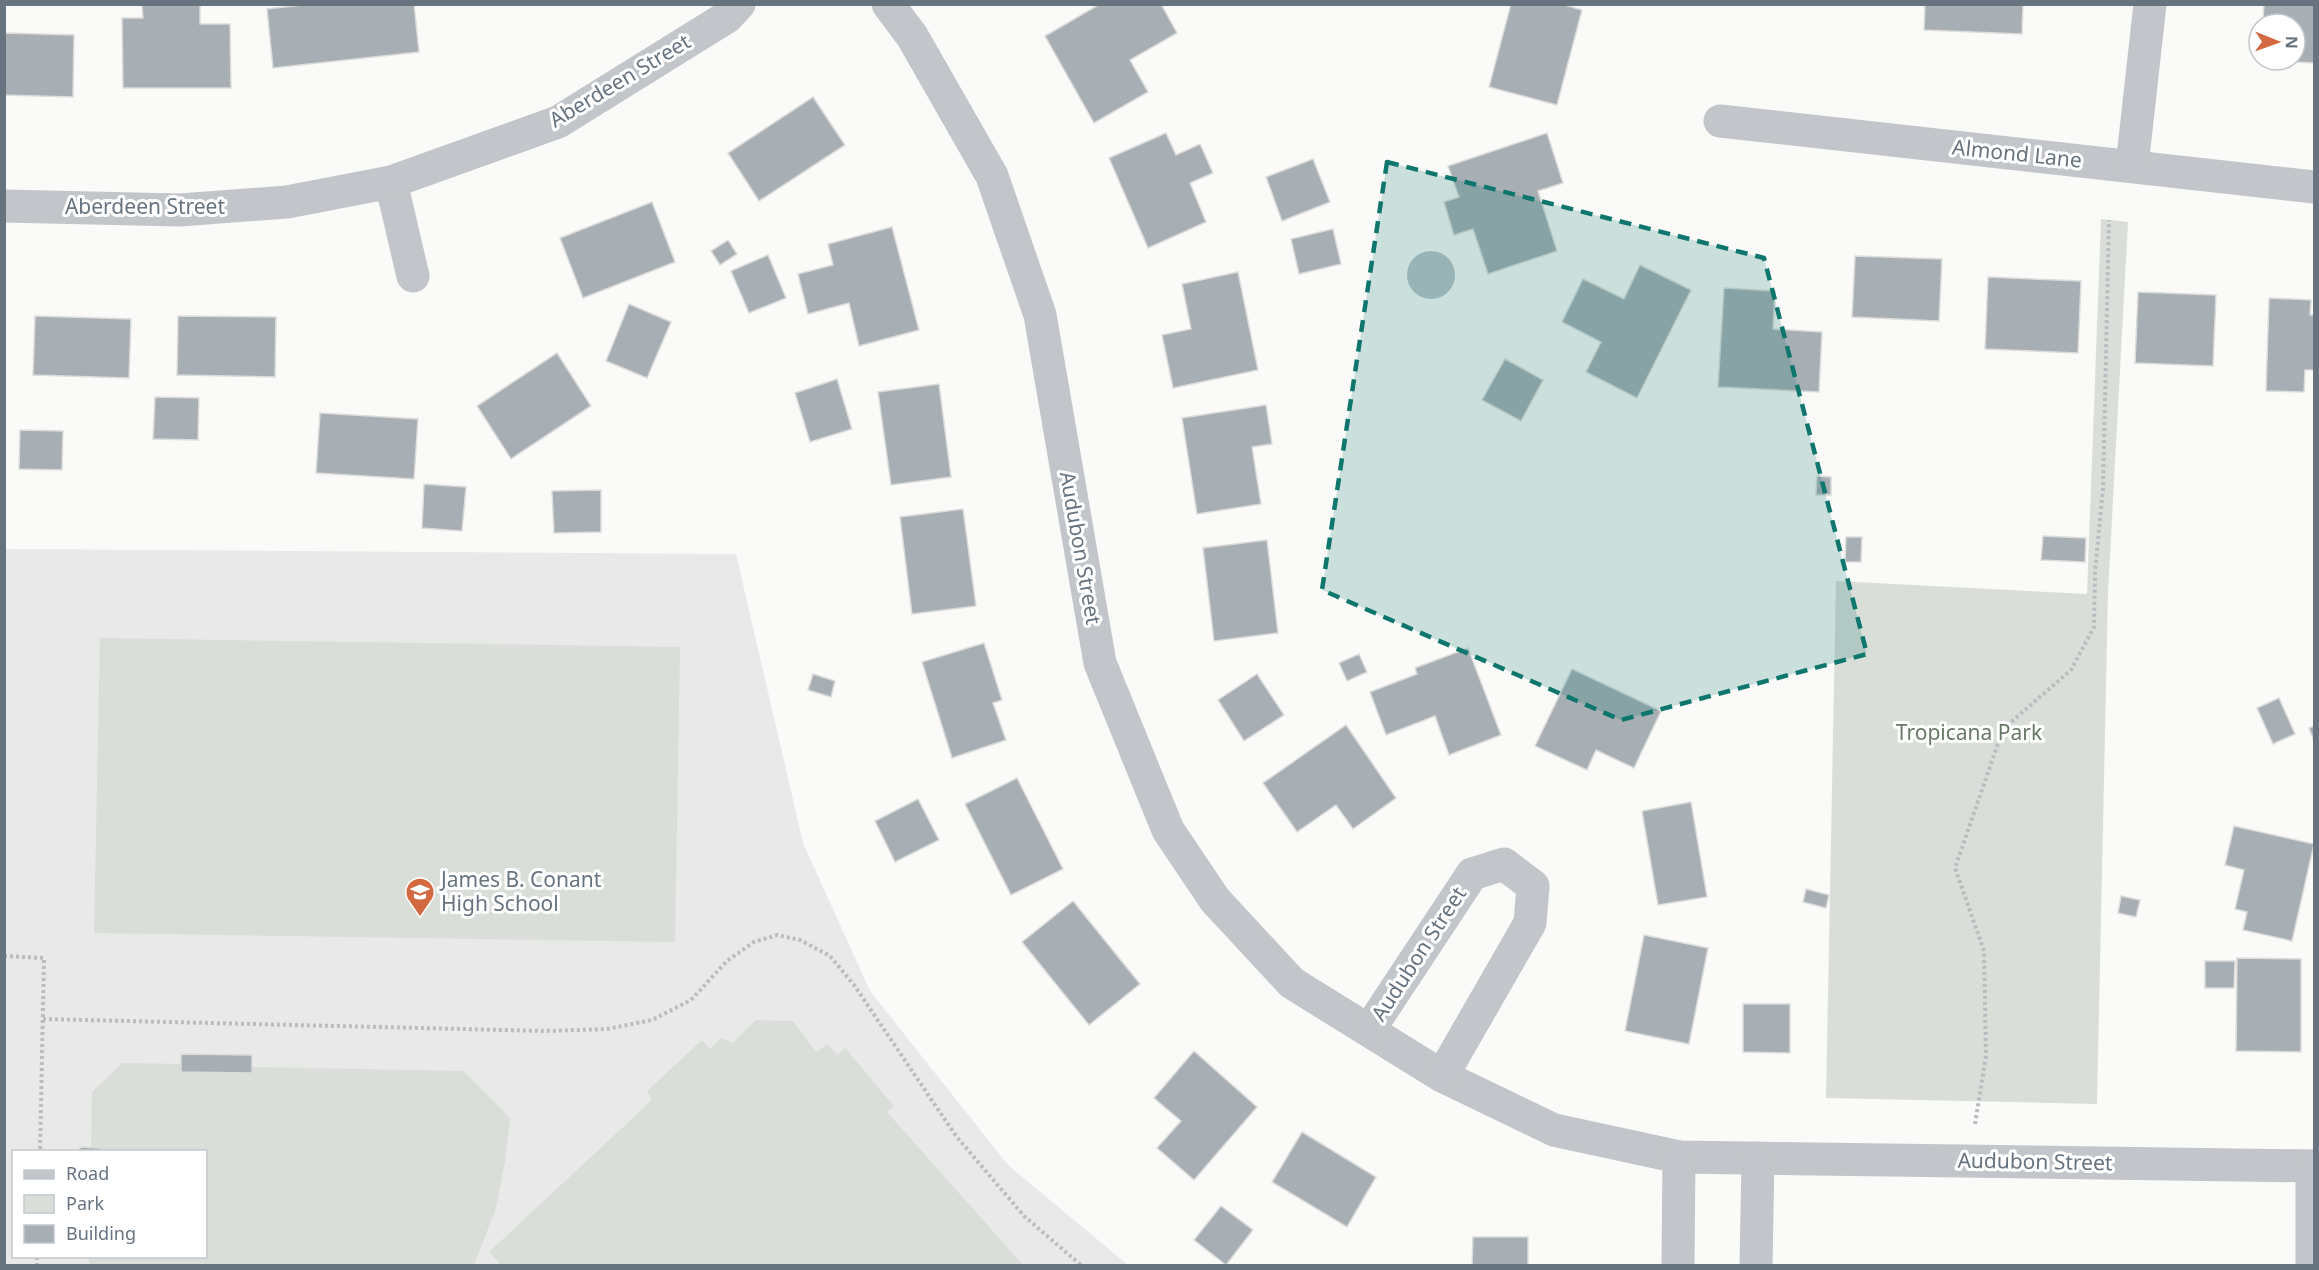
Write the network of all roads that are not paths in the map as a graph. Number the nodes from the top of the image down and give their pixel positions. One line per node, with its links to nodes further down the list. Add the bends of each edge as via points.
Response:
1 (739, 4): 6 (street, Aberdeen Street, via 727,17 558,122)
2 (888, 4): 10 (street, Audubon Street, via 912,36 992,176 1040,315 1100,663 1168,830 1215,900 1292,982)
3 (2150, 4): 5 (street)
4 (1720, 121): 5 (street, Almond Lane)
5 (2132, 166): 7 (street, Almond Lane)
6 (391, 182): 8 (street, Aberdeen Street, via 287,202 180,210); 9 (street)
7 (2314, 187)
8 (4, 206)
9 (412, 276)
10 (1369, 1030): 11 (street, Audubon Street); 11 (street, Audubon Street, via 1472,874 1504,864 1533,886 1530,923)
11 (1442, 1076): 12 (street, Audubon Street, via 1554,1130)
12 (1679, 1157): 13 (street, Audubon Street); 15 (street)
13 (1758, 1158): 14 (street, Audubon Street); 16 (street)
14 (2313, 1166): 17 (street, Audubon Street)
15 (1678, 1266)
16 (1756, 1266)
17 (2312, 1266)

